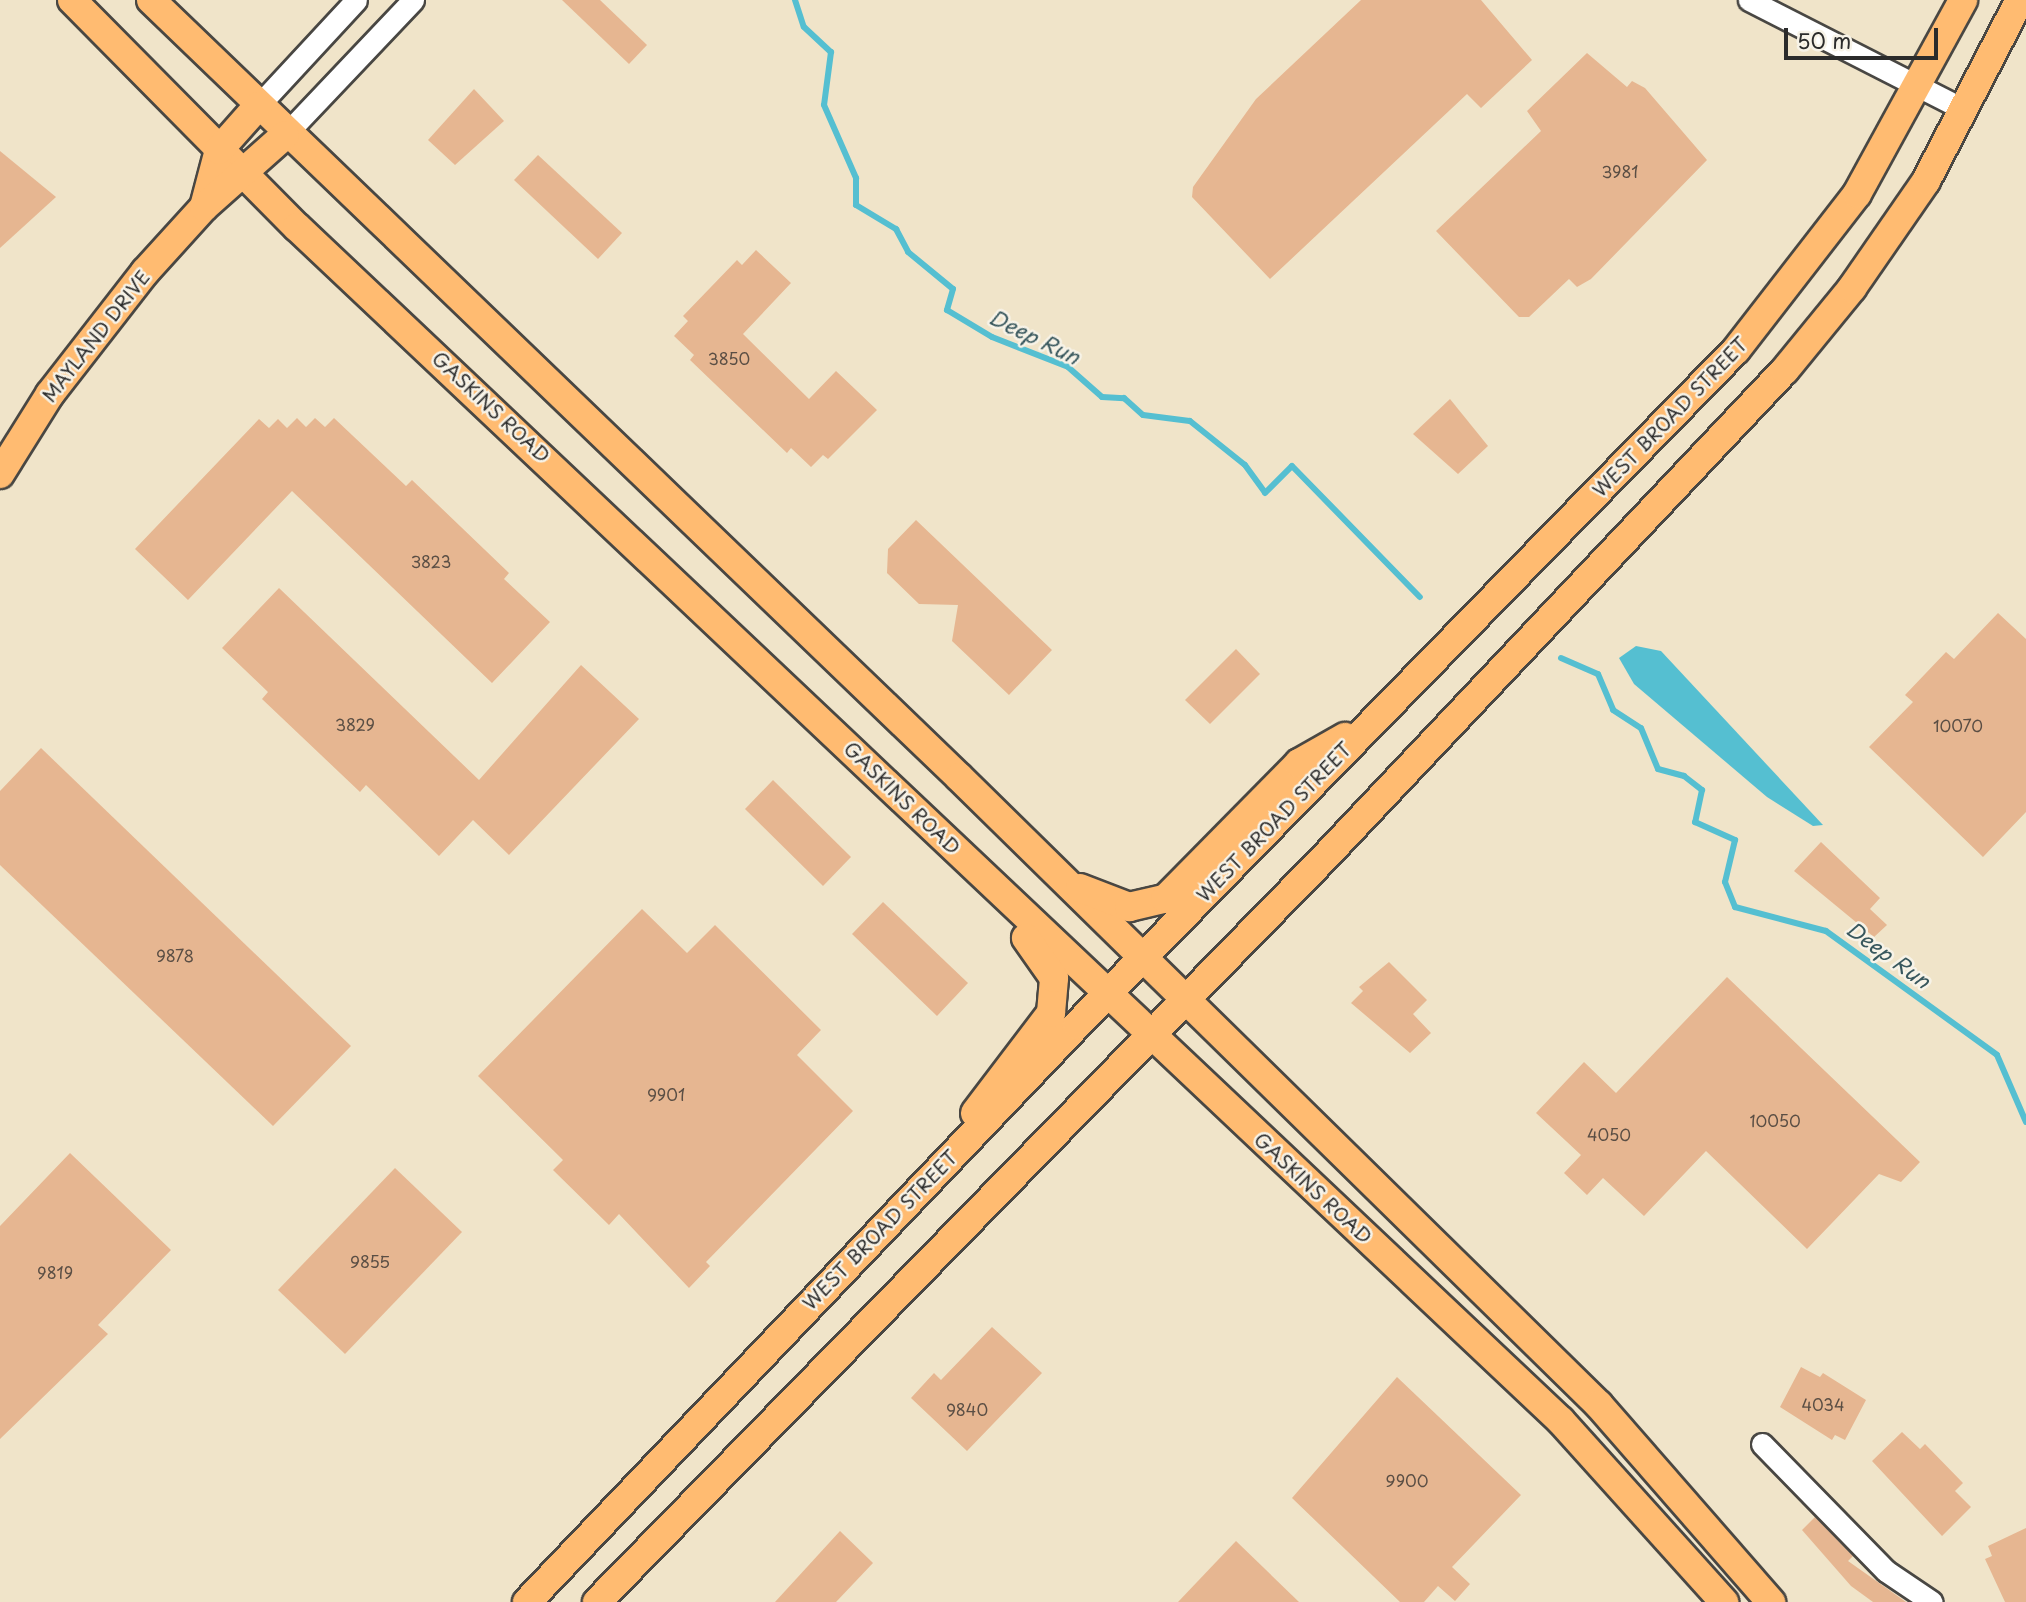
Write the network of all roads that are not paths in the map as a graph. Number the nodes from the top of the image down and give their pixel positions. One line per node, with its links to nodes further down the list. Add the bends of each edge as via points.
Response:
1 (72, 0): 12 (main road, GASKINS ROAD)
2 (151, 0): 9 (main road)
3 (356, 0): 9 (street, MAYLAND DRIVE)
4 (413, 0): 11 (street, MAYLAND DRIVE)
5 (1749, 0): 8 (street)
6 (1964, 0): 8 (main road, WEST BROAD STREET)
7 (2020, 0): 10 (main road)
8 (1919, 88): 10 (street); 16 (main road, WEST BROAD STREET, via 1834,226 1736,350)
9 (258, 106): 11 (main road); 12 (main road, MAYLAND DRIVE)
10 (1965, 110): 21 (main road, via 1881,248 1785,370)
11 (285, 135): 13 (main road, MAYLAND DRIVE); 18 (main road)
12 (219, 150): 13 (main road, GASKINS ROAD); 14 (main road, MAYLAND DRIVE)
13 (246, 174): 14 (main road, MAYLAND DRIVE); 17 (main road, GASKINS ROAD)
14 (204, 207): 15 (main road, MAYLAND DRIVE, via 91,338)
15 (0, 474)
16 (1372, 722): 18 (main road, via 1299,763 1165,899 1129,906); 19 (main road, WEST BROAD STREET)
17 (928, 823): 20 (main road, GASKINS ROAD); 23 (main road, via 954,868 1045,958 1056,989 1046,1024 1003,1069)
18 (1062, 879): 19 (main road)
19 (1142, 959): 20 (main road, WEST BROAD STREET); 21 (main road)
20 (1107, 995): 22 (main road, GASKINS ROAD); 23 (main road, WEST BROAD STREET)
21 (1185, 1001): 22 (main road); 28 (main road, via 1599,1405)
22 (1150, 1038): 26 (main road); 27 (main road, GASKINS ROAD, via 1561,1421)
23 (936, 1171): 25 (main road, WEST BROAD STREET)
24 (1762, 1444): 29 (street, via 1886,1571)
25 (527, 1602)
26 (597, 1602)
27 (1724, 1602)
28 (1771, 1602)
29 (1932, 1602)

